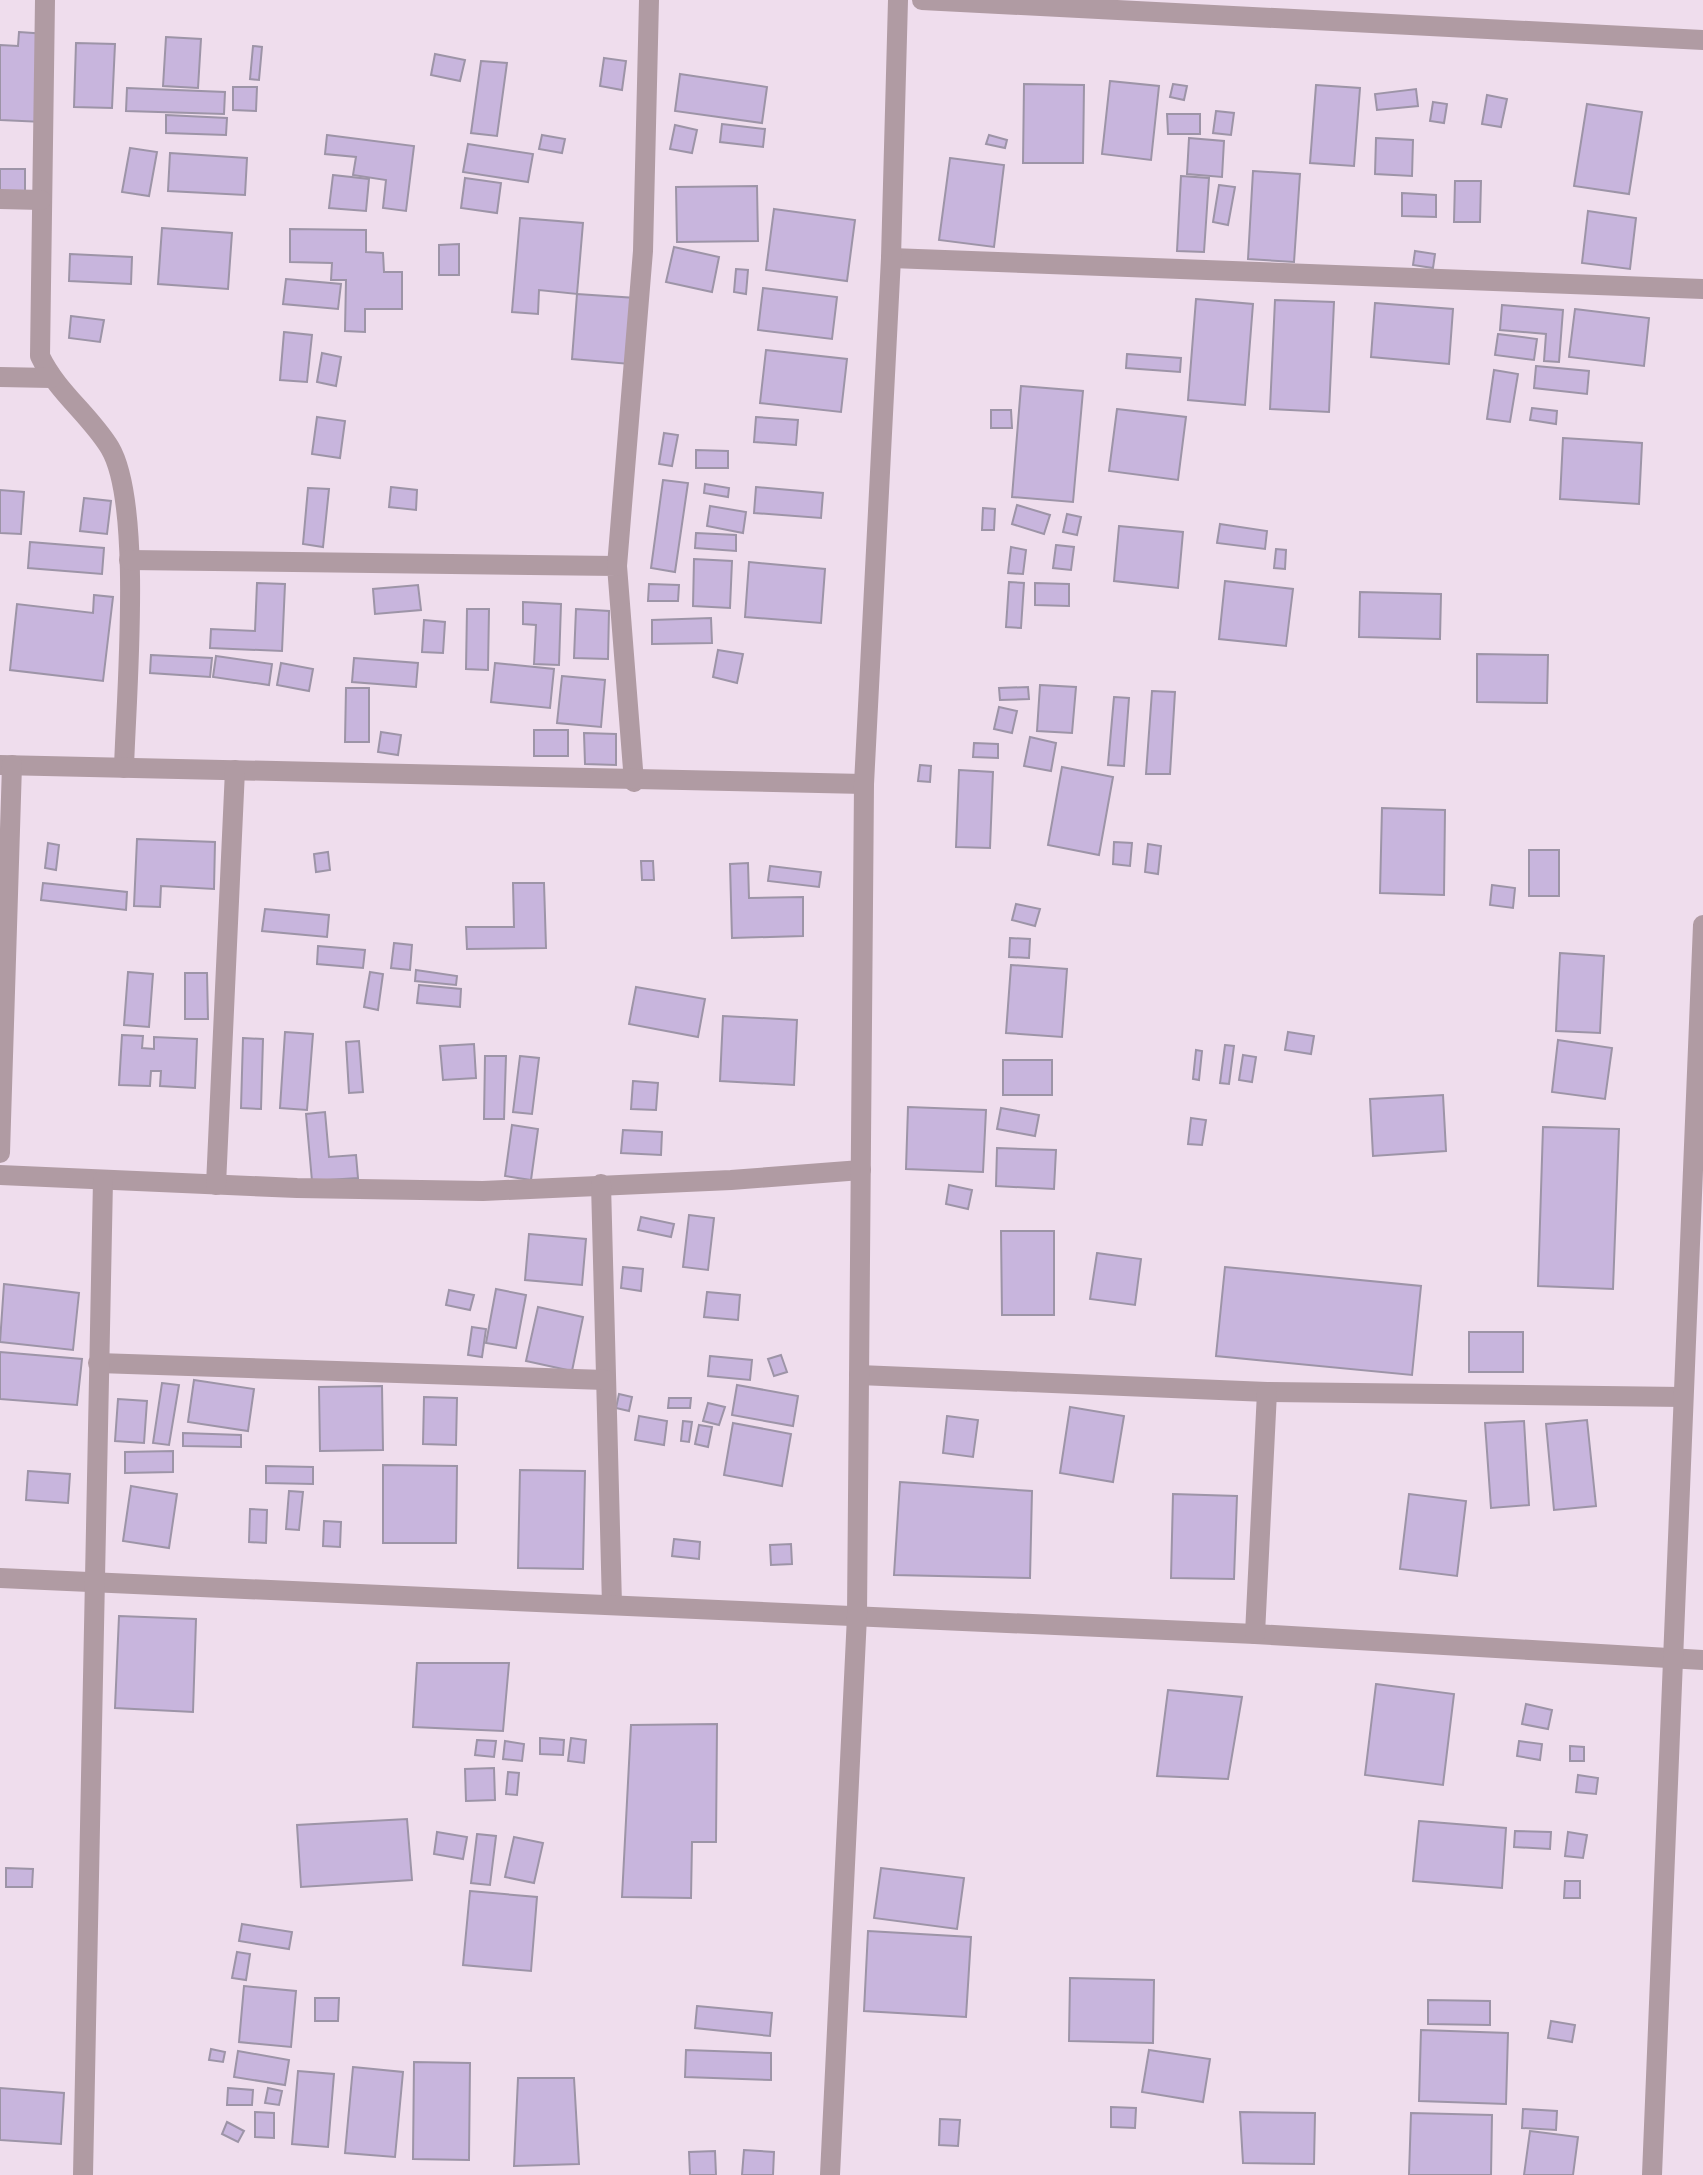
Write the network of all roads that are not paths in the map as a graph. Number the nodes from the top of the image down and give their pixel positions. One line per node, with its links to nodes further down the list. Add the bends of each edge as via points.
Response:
1 (45, 0): 7 (street)
2 (649, 0): 13 (street, via 643,251)
3 (898, 0): 8 (street)
4 (922, 0): 5 (street)
5 (1703, 40)
6 (0, 199): 7 (street)
7 (41, 200): 11 (street, via 40,356)
8 (891, 258): 9 (street); 18 (street)
9 (1703, 289)
10 (0, 377): 11 (street)
11 (51, 378): 12 (street, via 109,447 122,476)
12 (129, 560): 13 (street); 15 (street)
13 (617, 566): 17 (street)
14 (6, 765): 15 (street); 20 (street)
15 (124, 768): 16 (street)
16 (235, 770): 17 (street); 25 (street)
17 (634, 782): 18 (street)
18 (864, 784): 21 (street)
19 (1703, 925): 30 (street)
20 (0, 1153)
21 (861, 1170): 24 (street); 27 (street)
22 (0, 1175): 23 (street)
23 (103, 1180): 25 (street); 26 (street)
24 (601, 1184): 25 (street, via 483,1191); 28 (street)
25 (216, 1185)
26 (98, 1363): 28 (street); 32 (street)
27 (859, 1375): 29 (street); 34 (street)
28 (605, 1380): 33 (street)
29 (1267, 1392): 30 (street); 35 (street)
30 (1683, 1397): 36 (street)
31 (0, 1578): 32 (street)
32 (94, 1581): 33 (street); 38 (street)
33 (612, 1605): 34 (street)
34 (857, 1616): 35 (street); 39 (street)
35 (1255, 1634): 36 (street)
36 (1673, 1659): 37 (street); 40 (street)
37 (1703, 1660)
38 (83, 2175)
39 (830, 2175)
40 (1652, 2175)

